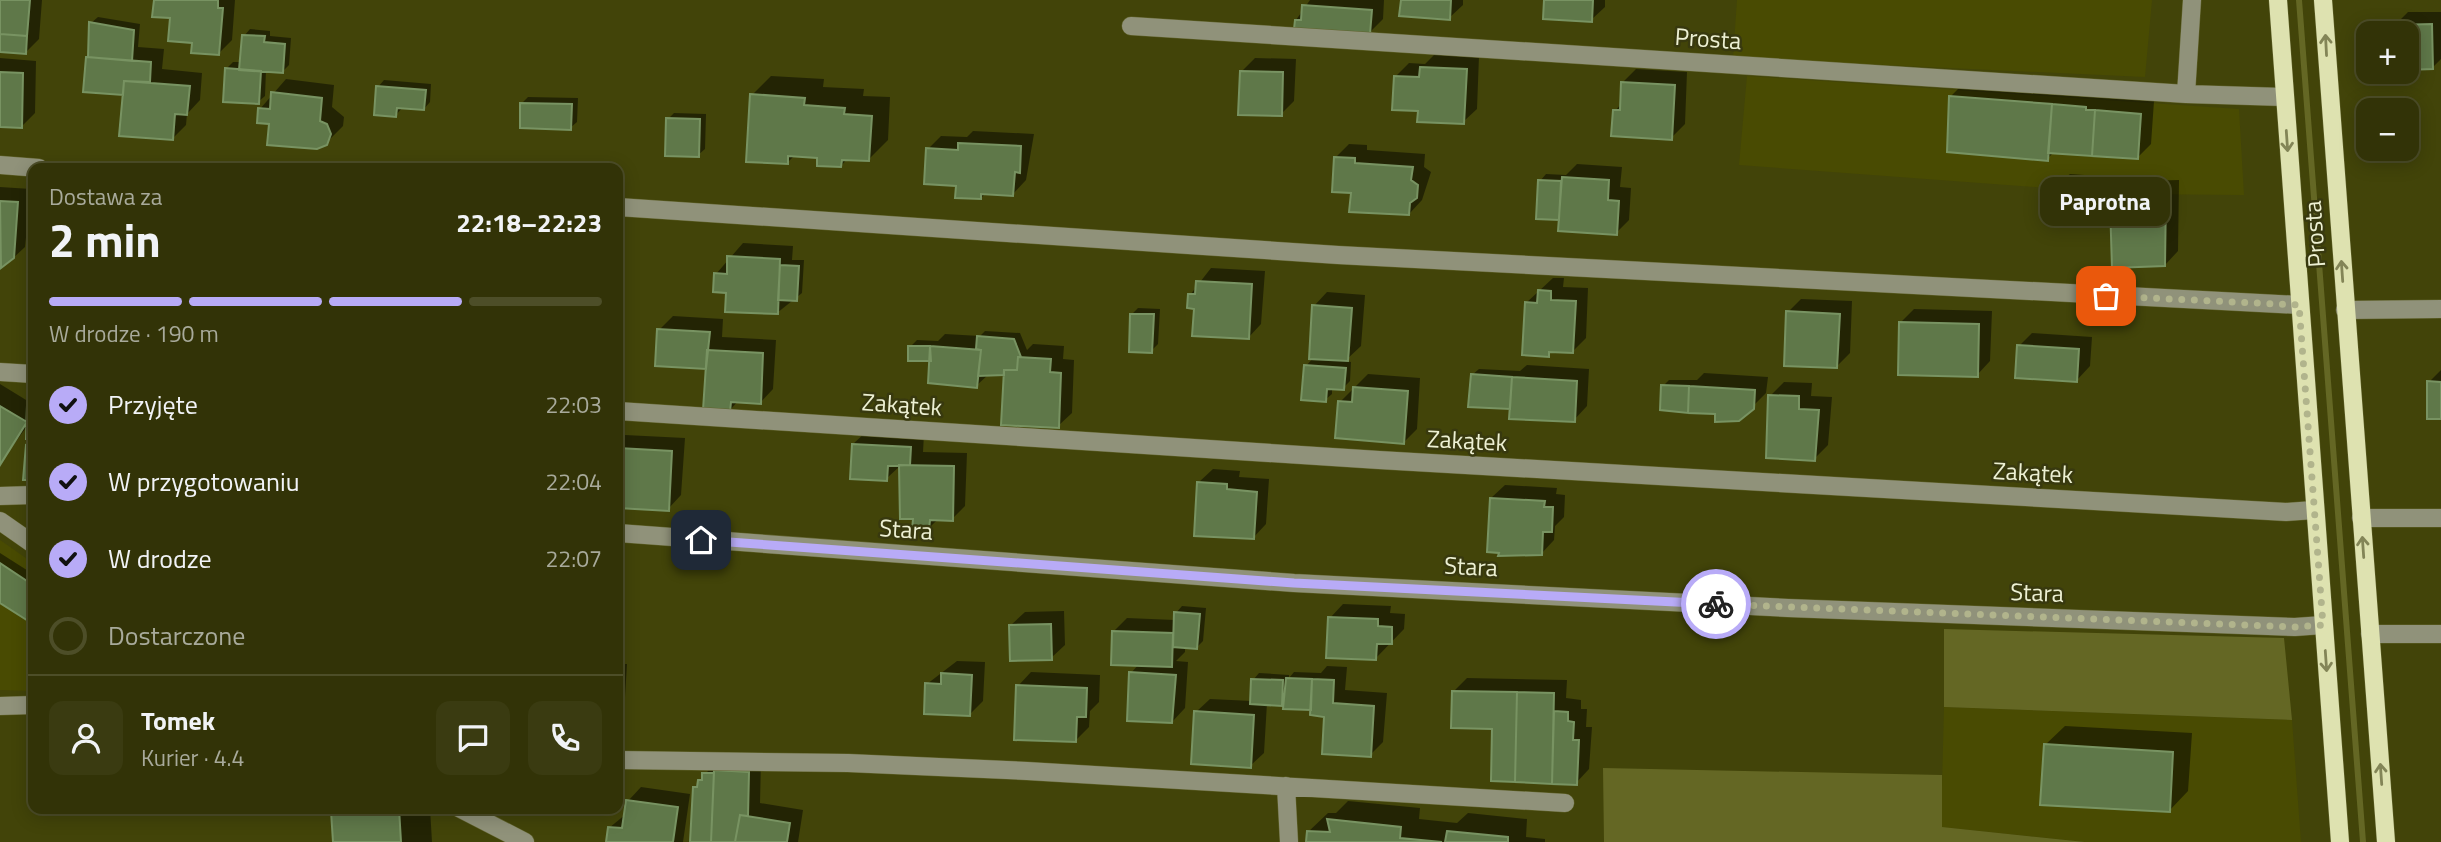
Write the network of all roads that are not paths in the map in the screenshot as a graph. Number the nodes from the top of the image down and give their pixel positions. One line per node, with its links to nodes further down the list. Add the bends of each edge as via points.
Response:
1 (2192, 0): 5 (street)
2 (2278, 0): 6 (main road, Prosta)
3 (2323, 0): 12 (main road, Prosta, one-way to 3)
4 (1131, 26): 5 (street, Prosta)
5 (2186, 94): 6 (street, Prosta)
6 (2283, 97): 10 (main road, Prosta, one-way to 10)
7 (0, 165): 8 (street)
8 (28, 167)
9 (623, 207): 10 (street, via 1338,256)
10 (2299, 305): 18 (main road, Prosta)
11 (2441, 309): 12 (street)
12 (2345, 310): 19 (main road, Prosta)
13 (0, 372): 14 (street)
14 (28, 374)
15 (623, 411): 18 (street, Zakątek, via 1435,463)
16 (28, 495): 17 (street)
17 (0, 496)
18 (2314, 510): 24 (main road, Prosta)
19 (2361, 518): 20 (street); 25 (main road, Prosta, one-way to 19)
20 (2441, 518)
21 (0, 521): 23 (street)
22 (623, 533): 24 (street, Stara, via 1294,583 1788,608)
23 (28, 541)
24 (2323, 625): 35 (main road, Prosta, one-way to 35)
25 (2370, 634): 26 (street); 36 (main road, Prosta, one-way to 25)
26 (2441, 634)
27 (28, 705): 28 (street)
28 (0, 706)
29 (623, 760): 30 (street, via 848,762)
30 (1286, 786): 31 (street); 34 (street)
31 (1565, 803)
32 (471, 814): 33 (street)
33 (525, 842)
34 (1289, 842)
35 (2340, 842)
36 (2386, 842)

